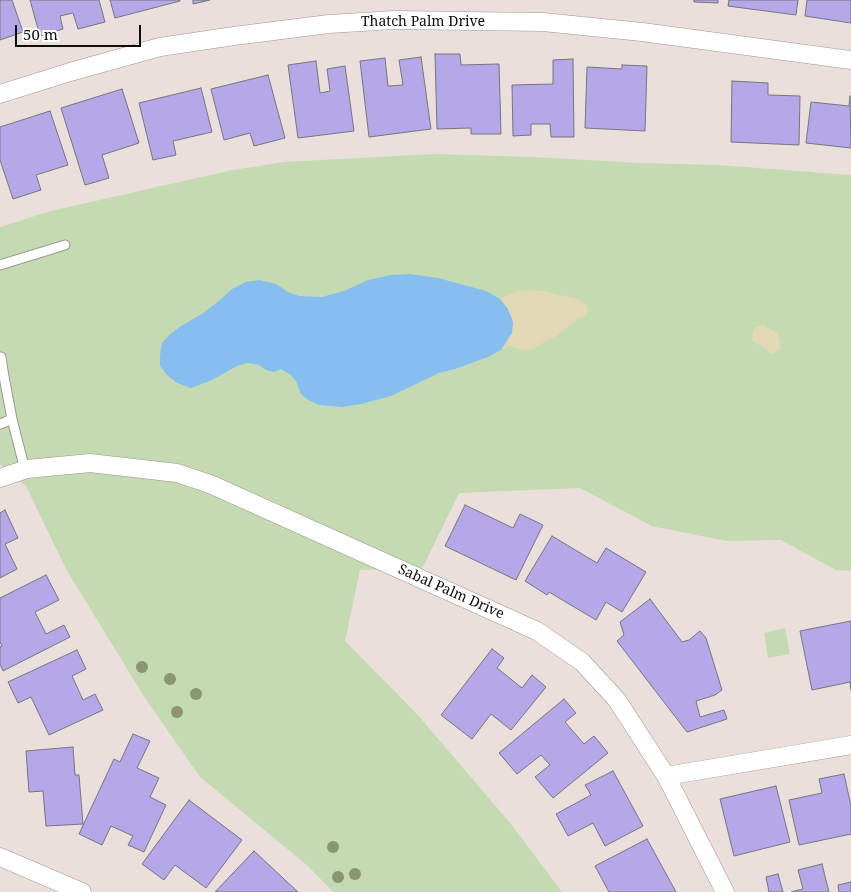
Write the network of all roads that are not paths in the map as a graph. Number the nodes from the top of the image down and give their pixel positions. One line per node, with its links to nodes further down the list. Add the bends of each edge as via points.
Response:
1 (851, 60): 2 (street, Thatch Palm Drive, via 543,22 394,20 329,24 160,48)
2 (0, 94)
3 (65, 245): 4 (lane)
4 (0, 265)
5 (1, 357): 6 (lane)
6 (2, 372): 7 (lane)
7 (12, 419): 8 (lane); 9 (lane)
8 (0, 424)
9 (25, 470): 10 (street, Sabal Palm Drive); 12 (street, Sabal Palm Drive, via 90,463 177,473 210,484 537,630 582,662 617,700)
10 (0, 478)
11 (851, 745): 12 (street)
12 (666, 776): 15 (street, Sabal Palm Drive)
13 (0, 857): 14 (street)
14 (82, 892)
15 (725, 892)

